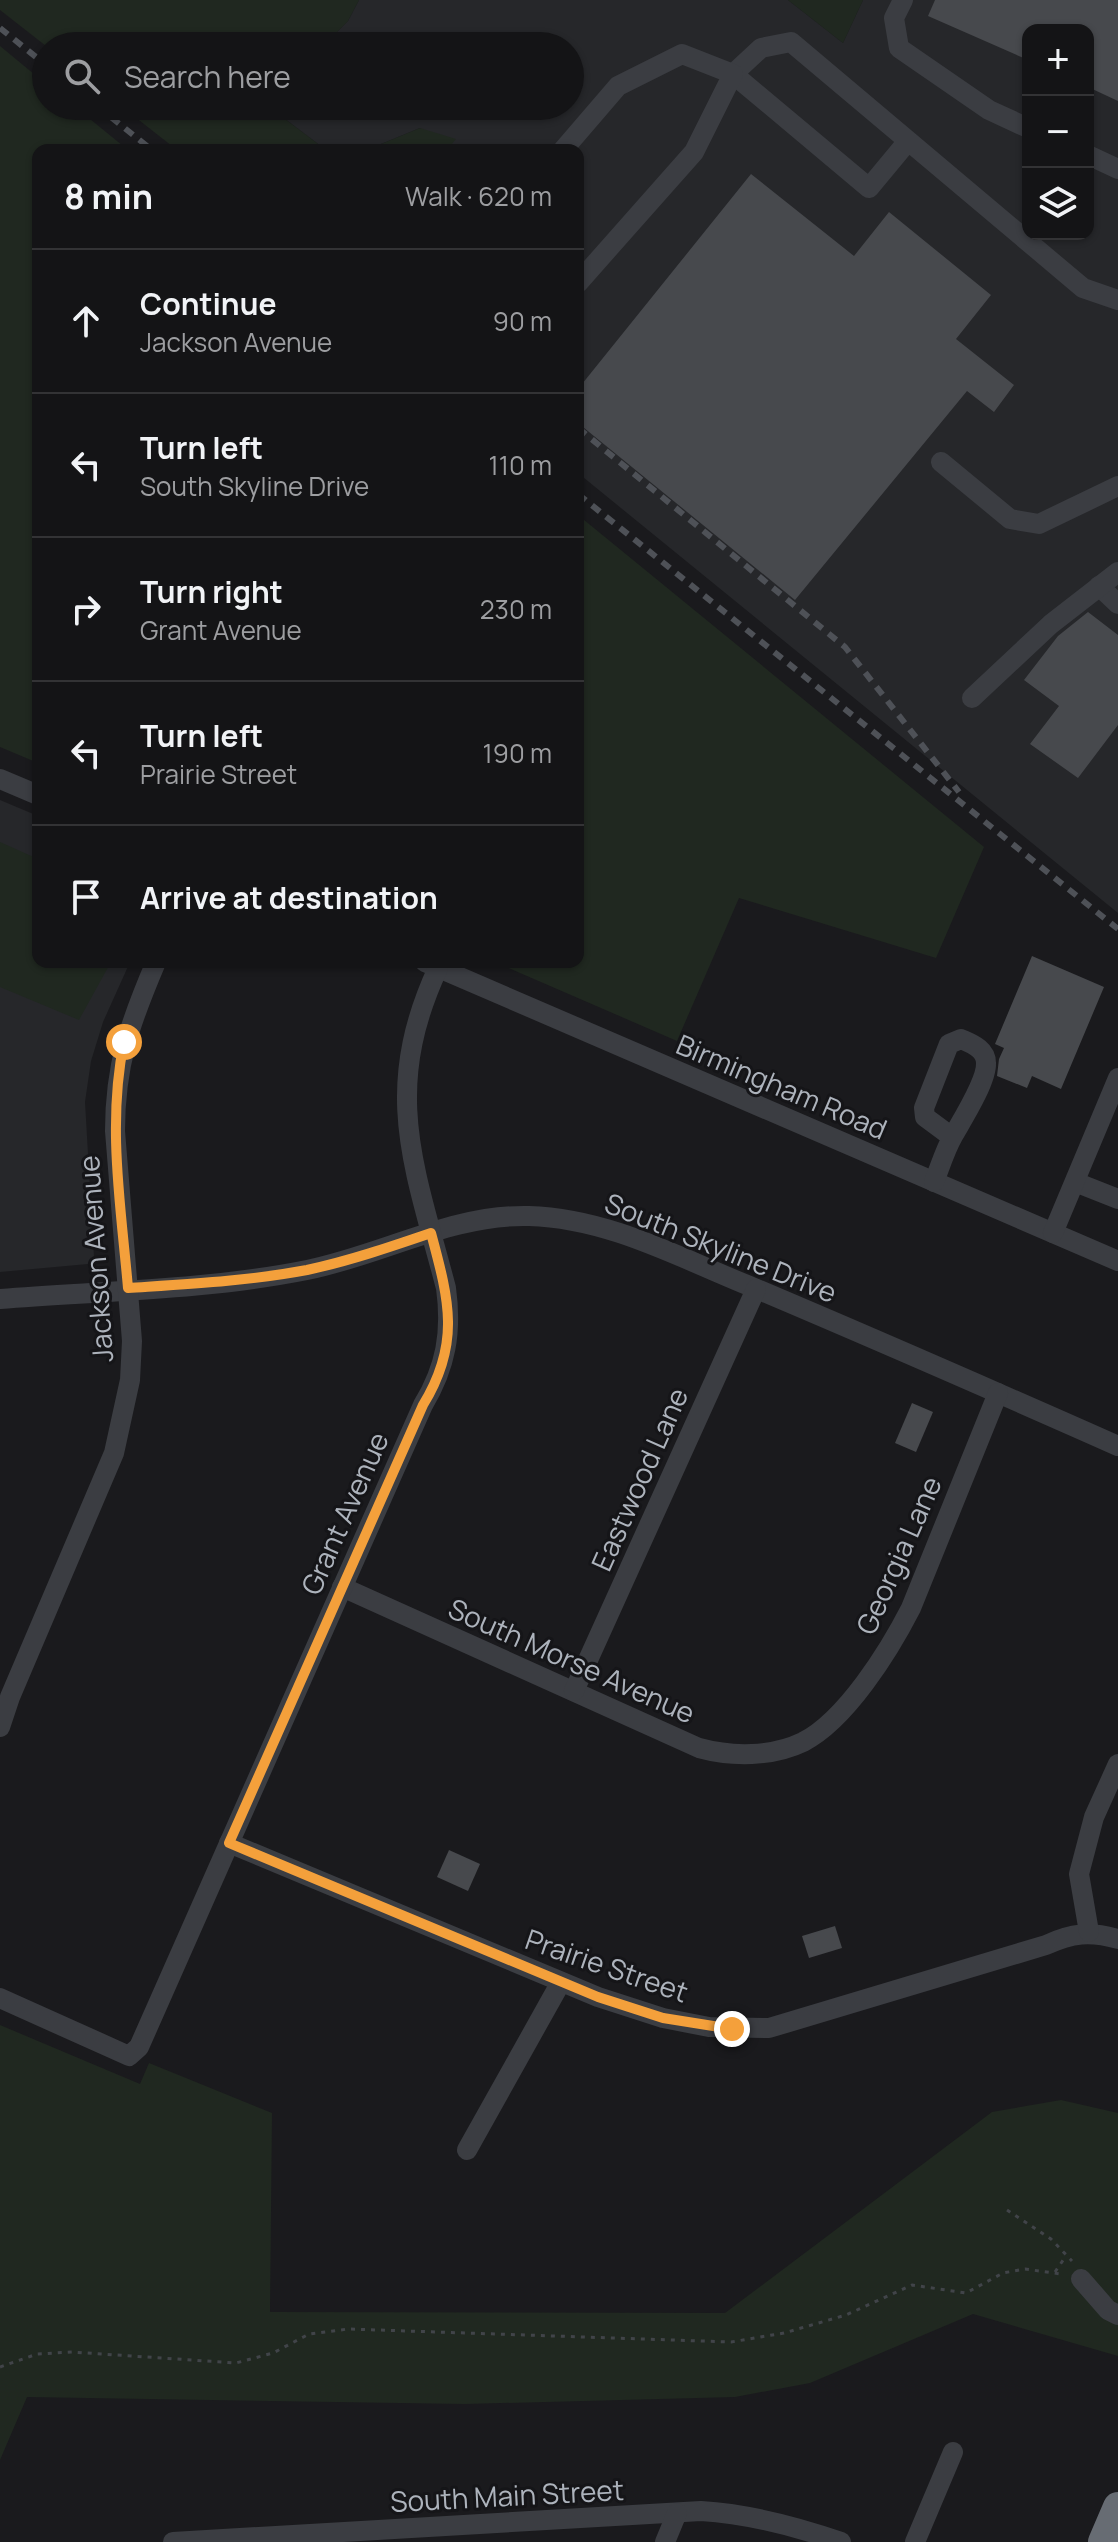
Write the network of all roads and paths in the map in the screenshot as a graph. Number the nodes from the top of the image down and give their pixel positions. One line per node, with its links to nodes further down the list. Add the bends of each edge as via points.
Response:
1 (903, 0): 3 (street, via 894,18 899,48 989,110)
2 (733, 74): 4 (street, via 761,48 791,42); 4 (street, via 869,188); 5 (street, via 682,54 618,86); 8 (street, via 694,152)
3 (1022, 125)
4 (908, 141): 9 (street, via 1083,288)
5 (568, 144)
6 (1094, 158): 7 (street)
7 (1118, 169)
8 (584, 276)
9 (1118, 300)
10 (941, 462): 11 (street, via 1010,519 1039,524)
11 (1118, 486)
12 (1118, 572): 13 (street)
13 (1099, 586): 14 (street); 15 (street)
14 (1118, 604)
15 (972, 698)
16 (0, 779): 17 (street)
17 (32, 792)
18 (154, 968): 29 (street, Jackson Avenue, via 124,1042 115,1101)
19 (430, 968): 26 (street, Grant Avenue, via 405,1094 408,1141)
20 (438, 968): 23 (street, Birmingham Road)
21 (1118, 1078): 24 (street)
22 (952, 1137): 23 (street)
23 (934, 1182): 27 (street, Birmingham Road)
24 (1075, 1182): 25 (street); 27 (street)
25 (1118, 1199)
26 (431, 1233): 29 (street, South Skyline Drive, via 308,1270); 30 (street, South Skyline Drive, via 498,1217 591,1223); 34 (street, Grant Avenue, via 449,1313 444,1361)
27 (1053, 1233): 28 (street, Birmingham Road)
28 (1118, 1261)
29 (128, 1288): 31 (street, South Skyline Drive); 36 (street, Jackson Avenue, via 130,1380 114,1453)
30 (756, 1289): 32 (street, South Skyline Drive); 35 (street, Eastwood Lane)
31 (0, 1299)
32 (998, 1393): 33 (street, South Skyline Drive); 37 (street, Georgia Lane, via 895,1639 831,1720 804,1741)
33 (1118, 1446)
34 (342, 1587): 35 (street, South Morse Avenue); 39 (street, Grant Avenue)
35 (574, 1691): 37 (street, South Morse Avenue, via 713,1752)
36 (0, 1727)
37 (784, 1748)
38 (1118, 1764): 40 (street, via 1094,1817 1079,1874)
39 (229, 1843): 42 (street, Prairie Street); 43 (street, Grant Avenue, via 139,2047 129,2056)
40 (1089, 1932): 41 (street, Prairie Street); 42 (street, Prairie Street, via 769,2028 686,2023)
41 (1118, 1939)
42 (561, 1982): 44 (street)
43 (0, 1998)
44 (467, 2150)
45 (1007, 2210): 46 (path)
46 (1066, 2255): 47 (path); 48 (path)
47 (1055, 2272): 48 (path); 50 (path, via 1003,2273 966,2293 912,2285 846,2315 731,2342 348,2329 309,2334 273,2353 236,2363 72,2352 37,2354)
48 (1081, 2279): 49 (street)
49 (1118, 2315)
50 (0, 2367)
51 (953, 2452): 58 (street)
52 (1118, 2507): 59 (highway)
53 (677, 2513): 54 (street, South Main Street); 56 (street); 57 (street, South Main Street, via 760,2518)
54 (381, 2536): 55 (street, South Main Street)
55 (173, 2542)
56 (665, 2542)
57 (841, 2542)
58 (915, 2542)
59 (1103, 2542)

